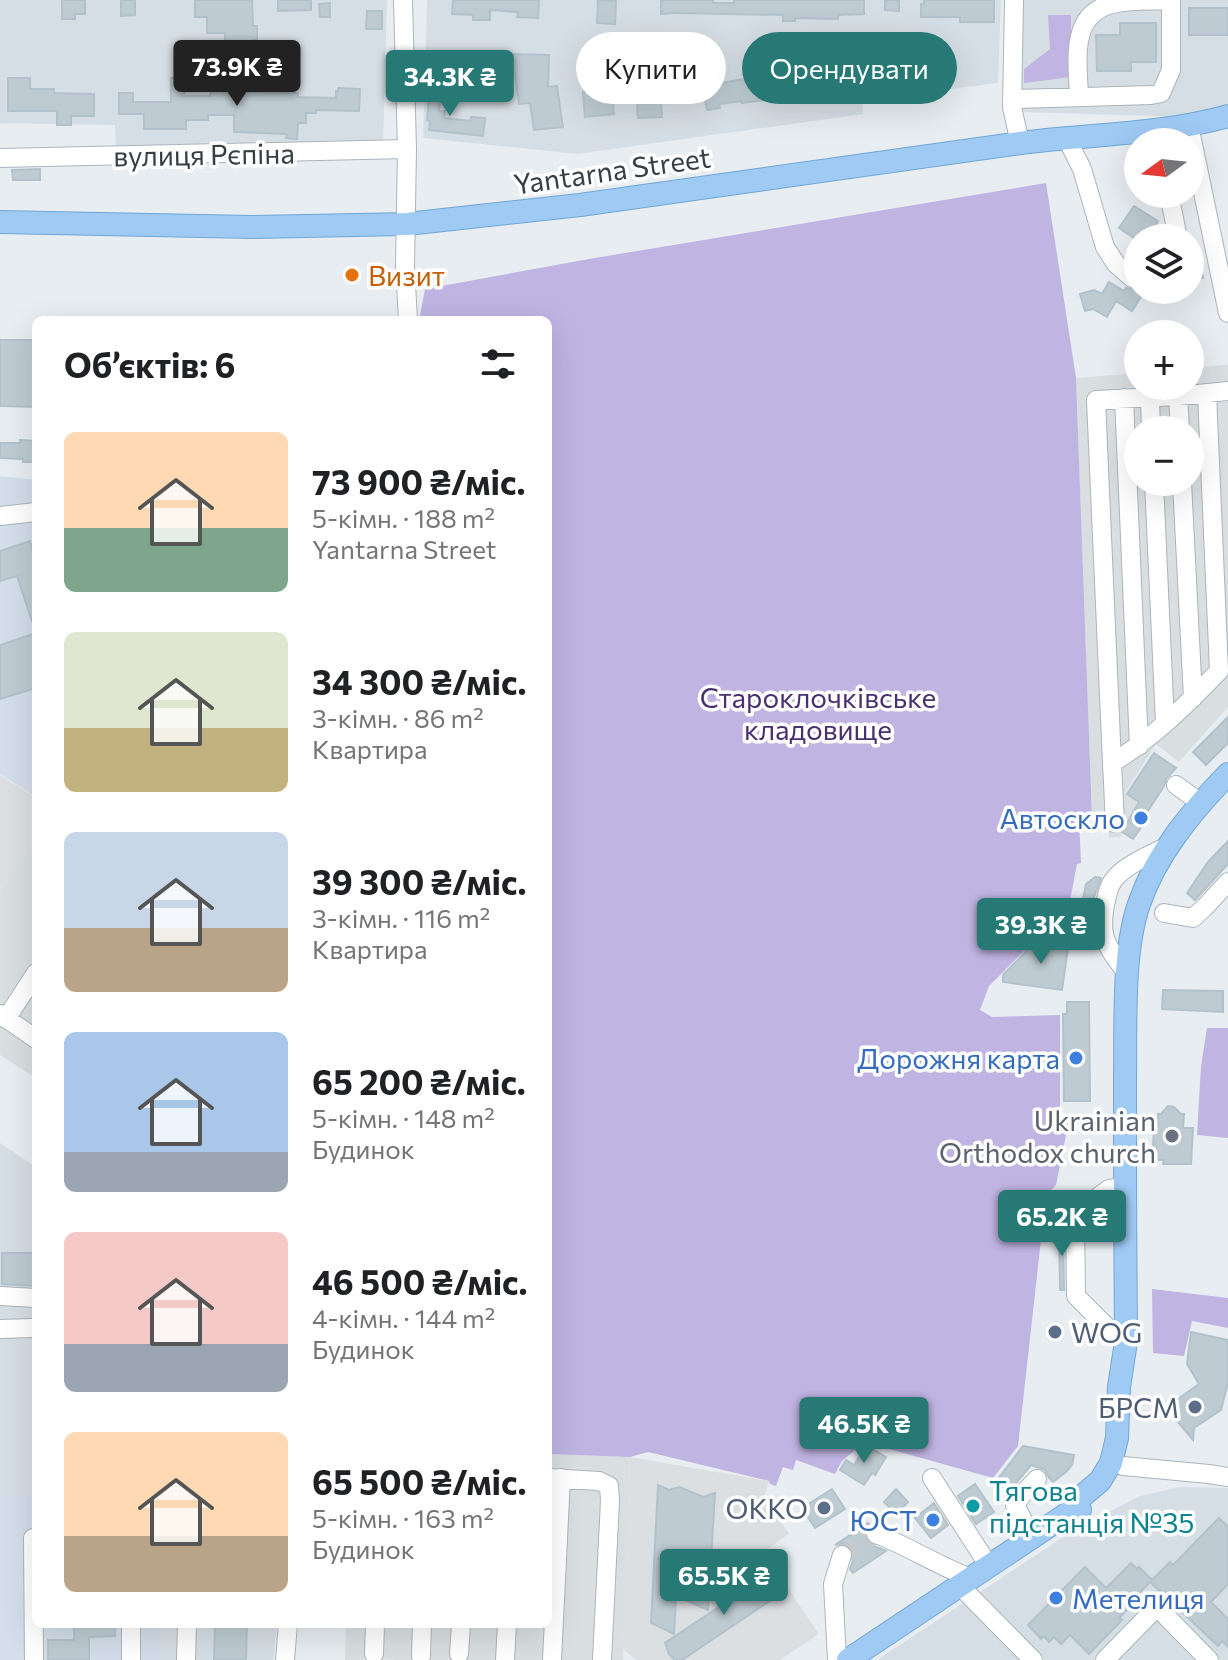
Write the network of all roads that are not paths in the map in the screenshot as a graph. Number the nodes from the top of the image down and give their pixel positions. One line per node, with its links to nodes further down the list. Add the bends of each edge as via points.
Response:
1 (403, 0): 12 (street)
2 (1014, 0): 5 (street)
3 (1169, 0): 4 (street, via 1114,3 1093,13 1081,28); 4 (street, via 1171,70 1161,93)
4 (1079, 97): 5 (street)
5 (1012, 99): 11 (street)
6 (1228, 116): 7 (main road, Yantarna Street)
7 (1189, 125): 8 (main road, Yantarna Street); 17 (street)
8 (1180, 128)
9 (1124, 136): 10 (main road, Yantarna Street)
10 (1066, 137): 11 (main road, Yantarna Street); 16 (street, via 1082,169 1105,247)
11 (1020, 143): 15 (main road, Yantarna Street)
12 (407, 149): 13 (street, вулиця Рєпіна); 15 (street)
13 (0, 158)
14 (0, 222): 15 (main road, Yantarna Street)
15 (407, 224): 18 (street)
16 (1124, 271)
17 (1228, 313)
18 (408, 316)
19 (1228, 391): 21 (street)
20 (1204, 394): 21 (street)
21 (1207, 394): 28 (street, via 1219,671)
22 (1124, 398): 31 (street, via 1096,400)
23 (1124, 400): 30 (street)
24 (1155, 496): 29 (street)
25 (1183, 496): 28 (street)
26 (32, 512): 27 (street)
27 (0, 516)
28 (1193, 698): 29 (street)
29 (1165, 723): 30 (street)
30 (1139, 746): 31 (street)
31 (1112, 763): 35 (street)
32 (1228, 774): 34 (main road)
33 (1176, 785): 34 (street)
34 (1201, 803): 36 (main road)
35 (1115, 823)
36 (1170, 845): 39 (main road, via 1138,905); 39 (street, via 1125,870 1109,888 1102,931)
37 (1228, 882): 38 (street, via 1193,918)
38 (1164, 913)
39 (1128, 975): 43 (main road)
40 (32, 978): 41 (street)
41 (3, 1016): 42 (street)
42 (32, 1036)
43 (1125, 1186): 48 (main road); 48 (street, via 1109,1189 1075,1214 1076,1296)
44 (0, 1296): 45 (street)
45 (32, 1298)
46 (32, 1328): 47 (street)
47 (0, 1329)
48 (1126, 1345): 49 (main road, via 1133,1406); 54 (main road, via 1111,1463)
49 (1123, 1466): 50 (street); 54 (main road, via 1100,1498)
50 (1228, 1477)
51 (555, 1478): 75 (street); 76 (street, via 609,1486)
52 (932, 1478): 58 (street)
53 (1037, 1479): 56 (street, via 1015,1505 1025,1524)
54 (1067, 1514): 56 (main road)
55 (876, 1534): 58 (street)
56 (1026, 1541): 58 (main road)
57 (842, 1555): 77 (street, via 833,1584)
58 (973, 1577): 78 (main road); 79 (street)
59 (34, 1628): 70 (street)
60 (131, 1628): 71 (street)
61 (187, 1628): 72 (street)
62 (288, 1628): 73 (street)
63 (375, 1628): 67 (street)
64 (422, 1628): 69 (street)
65 (461, 1628): 68 (street)
66 (507, 1628): 74 (street)
67 (374, 1654)
68 (459, 1654)
69 (421, 1656)
70 (34, 1660)
71 (131, 1660)
72 (186, 1660)
73 (285, 1660)
74 (505, 1660)
75 (552, 1660)
76 (602, 1660)
77 (837, 1660)
78 (848, 1660)
79 (1033, 1660)
80 (1105, 1660): 81 (street, via 1157,1607)
81 (1209, 1660)

